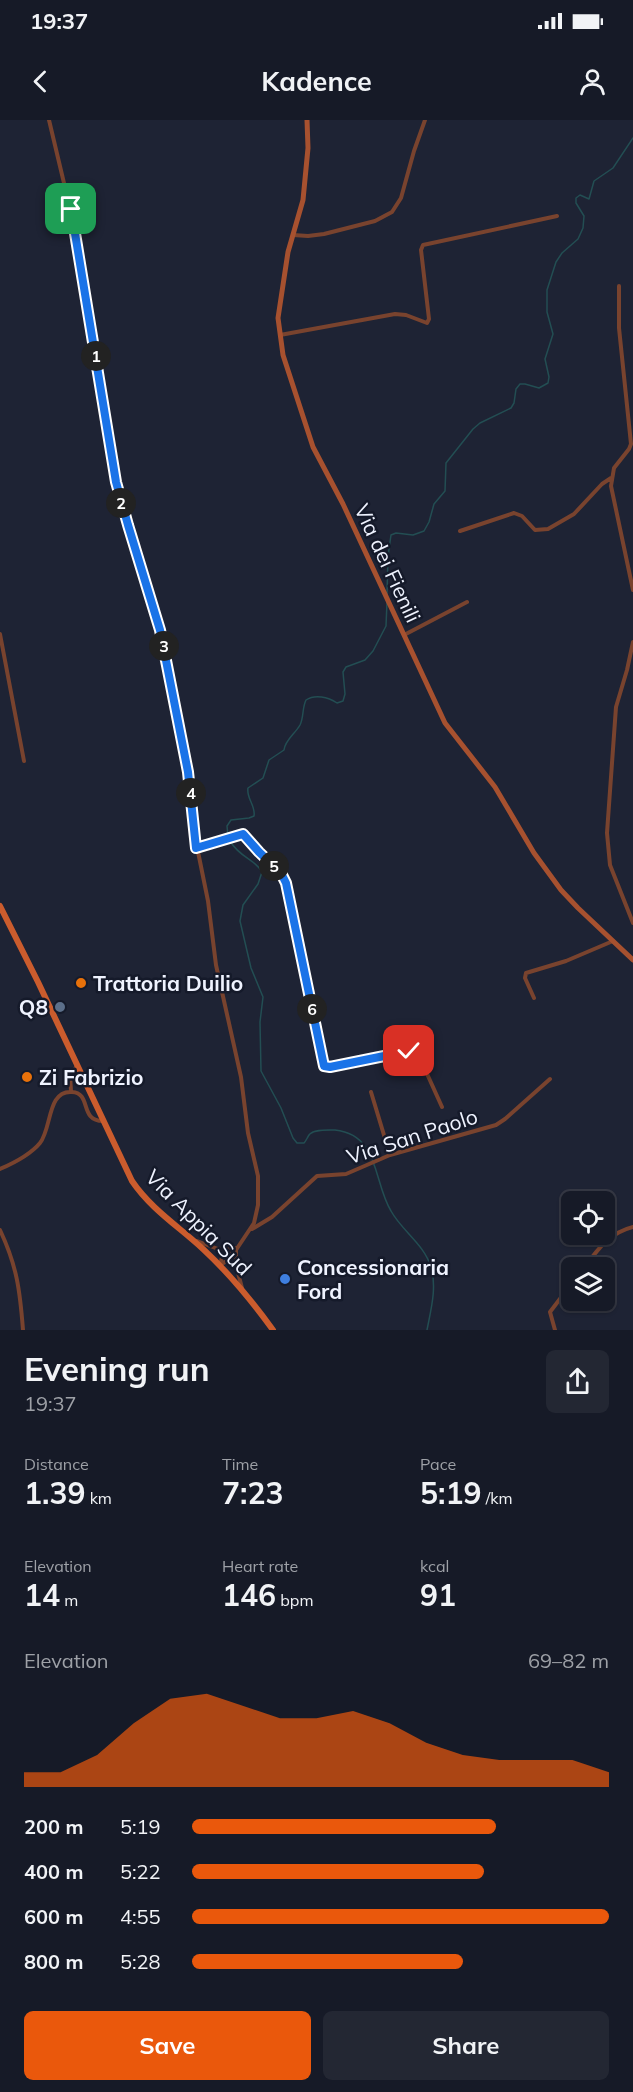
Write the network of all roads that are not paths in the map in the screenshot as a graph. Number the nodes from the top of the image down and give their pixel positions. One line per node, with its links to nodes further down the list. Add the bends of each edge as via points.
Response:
1 (49, 120): 16 (street, via 73,220 116,482 160,630 188,772)
2 (307, 120): 5 (street, Via dei Fienili, via 303,200)
3 (426, 120): 5 (street, via 401,198 392,212 375,221 324,234)
4 (556, 216): 7 (street, via 423,245 427,323 393,315)
5 (293, 234): 7 (street, Via dei Fienili, via 280,297)
6 (619, 286): 8 (street, via 617,302 631,444)
7 (279, 335): 13 (street, Via dei Fienili, via 313,447)
8 (611, 478): 9 (street, via 580,510 548,529 535,530 514,513); 10 (street)
9 (460, 531)
10 (633, 590)
11 (467, 602): 13 (street)
12 (0, 634): 15 (street)
13 (403, 635): 19 (street, Via dei Fienili, via 448,727 495,787 561,890)
14 (633, 642): 18 (street, via 616,710 607,836 610,863)
15 (24, 761)
16 (196, 848): 26 (street, via 244,834 285,879 324,1065 414,1051); 31 (street, via 258,1176 257,1212)
17 (0, 906): 22 (main road, Via Appia Sud)
18 (633, 923)
19 (613, 941): 20 (street, Via dei Fienili); 21 (street, via 526,973)
20 (633, 960)
21 (534, 998)
22 (77, 1066): 24 (street, via 70,1076); 27 (main road, Via Appia Sud)
23 (550, 1079): 28 (street, Via San Paolo, via 498,1124)
24 (71, 1091): 27 (street, via 83,1097 92,1119); 29 (street, via 54,1101 48,1129 39,1144)
25 (371, 1092): 28 (street)
26 (442, 1107)
27 (103, 1121): 33 (main road, Via Appia Sud, via 140,1192)
28 (390, 1155): 31 (street, Via San Paolo, via 344,1174 317,1176 272,1217)
29 (0, 1169)
30 (633, 1227): 35 (street, via 611,1236)
31 (251, 1229): 34 (street)
32 (0, 1230): 39 (street, via 15,1267)
33 (193, 1240): 34 (street, via 218,1249); 36 (main road, Via Appia Sud)
34 (237, 1247): 36 (street, via 229,1261); 37 (street, via 235,1263)
35 (593, 1257)
36 (220, 1265): 37 (main road, Via Appia Sud)
37 (242, 1288): 40 (main road, Via Appia Sud)
38 (561, 1298): 41 (street, via 550,1312)
39 (23, 1330)
40 (273, 1330)
41 (555, 1330)

